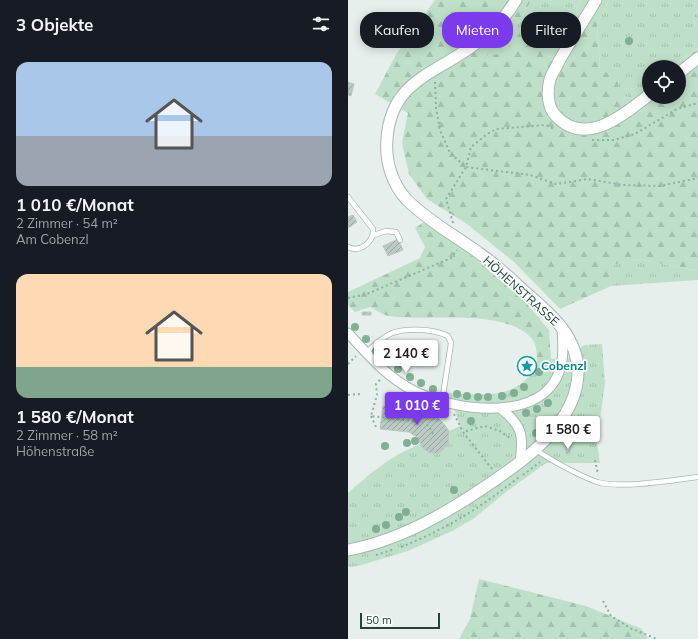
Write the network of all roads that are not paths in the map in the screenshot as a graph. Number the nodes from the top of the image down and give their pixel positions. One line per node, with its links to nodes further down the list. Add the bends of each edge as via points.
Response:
1 (516, 0): 10 (street, HÖHENSTRASSE, via 510,10 470,48 432,70 409,88 395,108 391,119 387,152 391,172 407,200 420,212 485,257)
2 (596, 0): 5 (street, via 550,78 548,98 555,115 569,127 595,129 614,120)
3 (698, 58): 4 (street)
4 (686, 67)
5 (642, 100)
6 (348, 197): 7 (lane, via 373,229)
7 (374, 235): 8 (lane, via 393,230); 9 (lane, via 365,245 357,248)
8 (400, 240)
9 (348, 247)
10 (562, 328): 14 (street, via 564,348 561,366 549,387 539,397); 15 (street, HÖHENSTRASSE, via 576,359 578,378 575,396 562,422)
11 (348, 333): 12 (street)
12 (362, 354): 13 (street, via 403,384); 13 (lane, via 394,332 434,331 444,334 450,339)
13 (442, 402): 14 (street, via 472,408)
14 (500, 408): 16 (street, via 513,418 521,432 523,446)
15 (535, 449): 16 (street, HÖHENSTRASSE); 17 (lane, via 597,482 623,484)
16 (520, 462): 18 (street, HÖHENSTRASSE, via 460,504 386,539)
17 (698, 477)
18 (348, 550)

